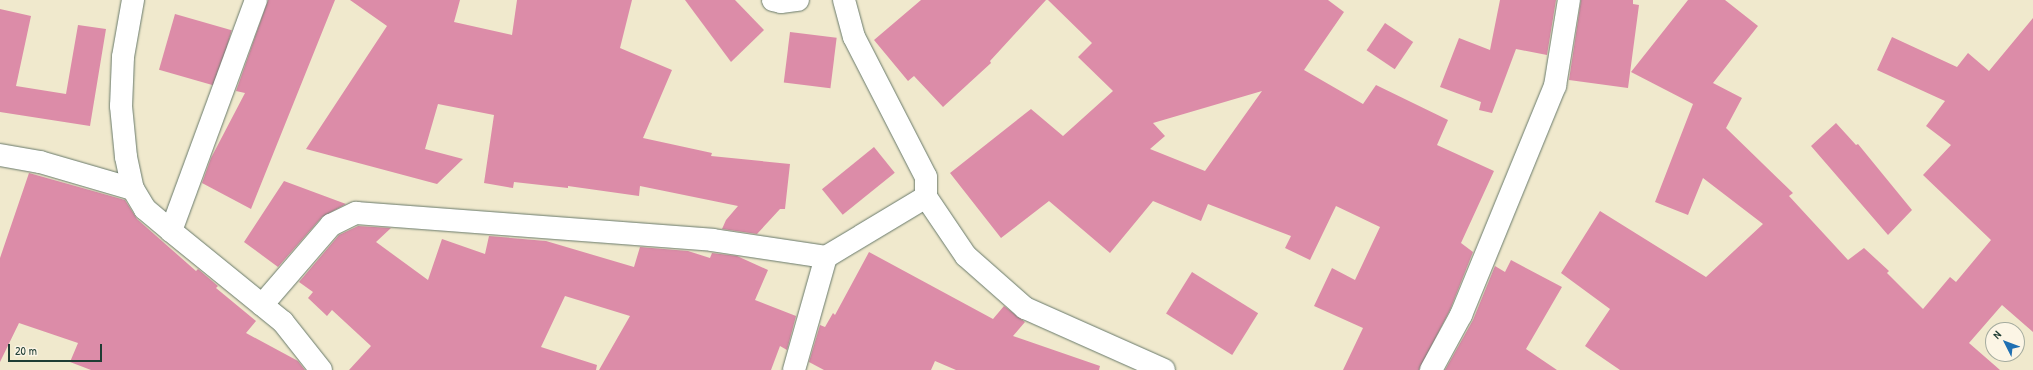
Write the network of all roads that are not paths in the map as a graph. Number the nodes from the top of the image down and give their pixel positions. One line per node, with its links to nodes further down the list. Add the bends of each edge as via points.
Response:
1 (133, 0): 8 (street, via 123,57 120,106)
2 (256, 0): 10 (street)
3 (773, 0): 4 (street)
4 (798, 0)
5 (844, 0): 9 (street, via 854,37 926,177)
6 (1569, 0): 16 (street, via 1555,86 1461,315)
7 (0, 155): 8 (street, via 40,162)
8 (133, 189): 10 (street, via 146,209)
9 (926, 197): 11 (street); 15 (street, via 966,256 1025,308)
10 (171, 231): 12 (street)
11 (826, 257): 12 (street, via 712,240 356,212 331,225); 14 (street)
12 (262, 305): 13 (street, via 284,322)
13 (318, 368)
14 (794, 370)
15 (1164, 370)
16 (1431, 370)

